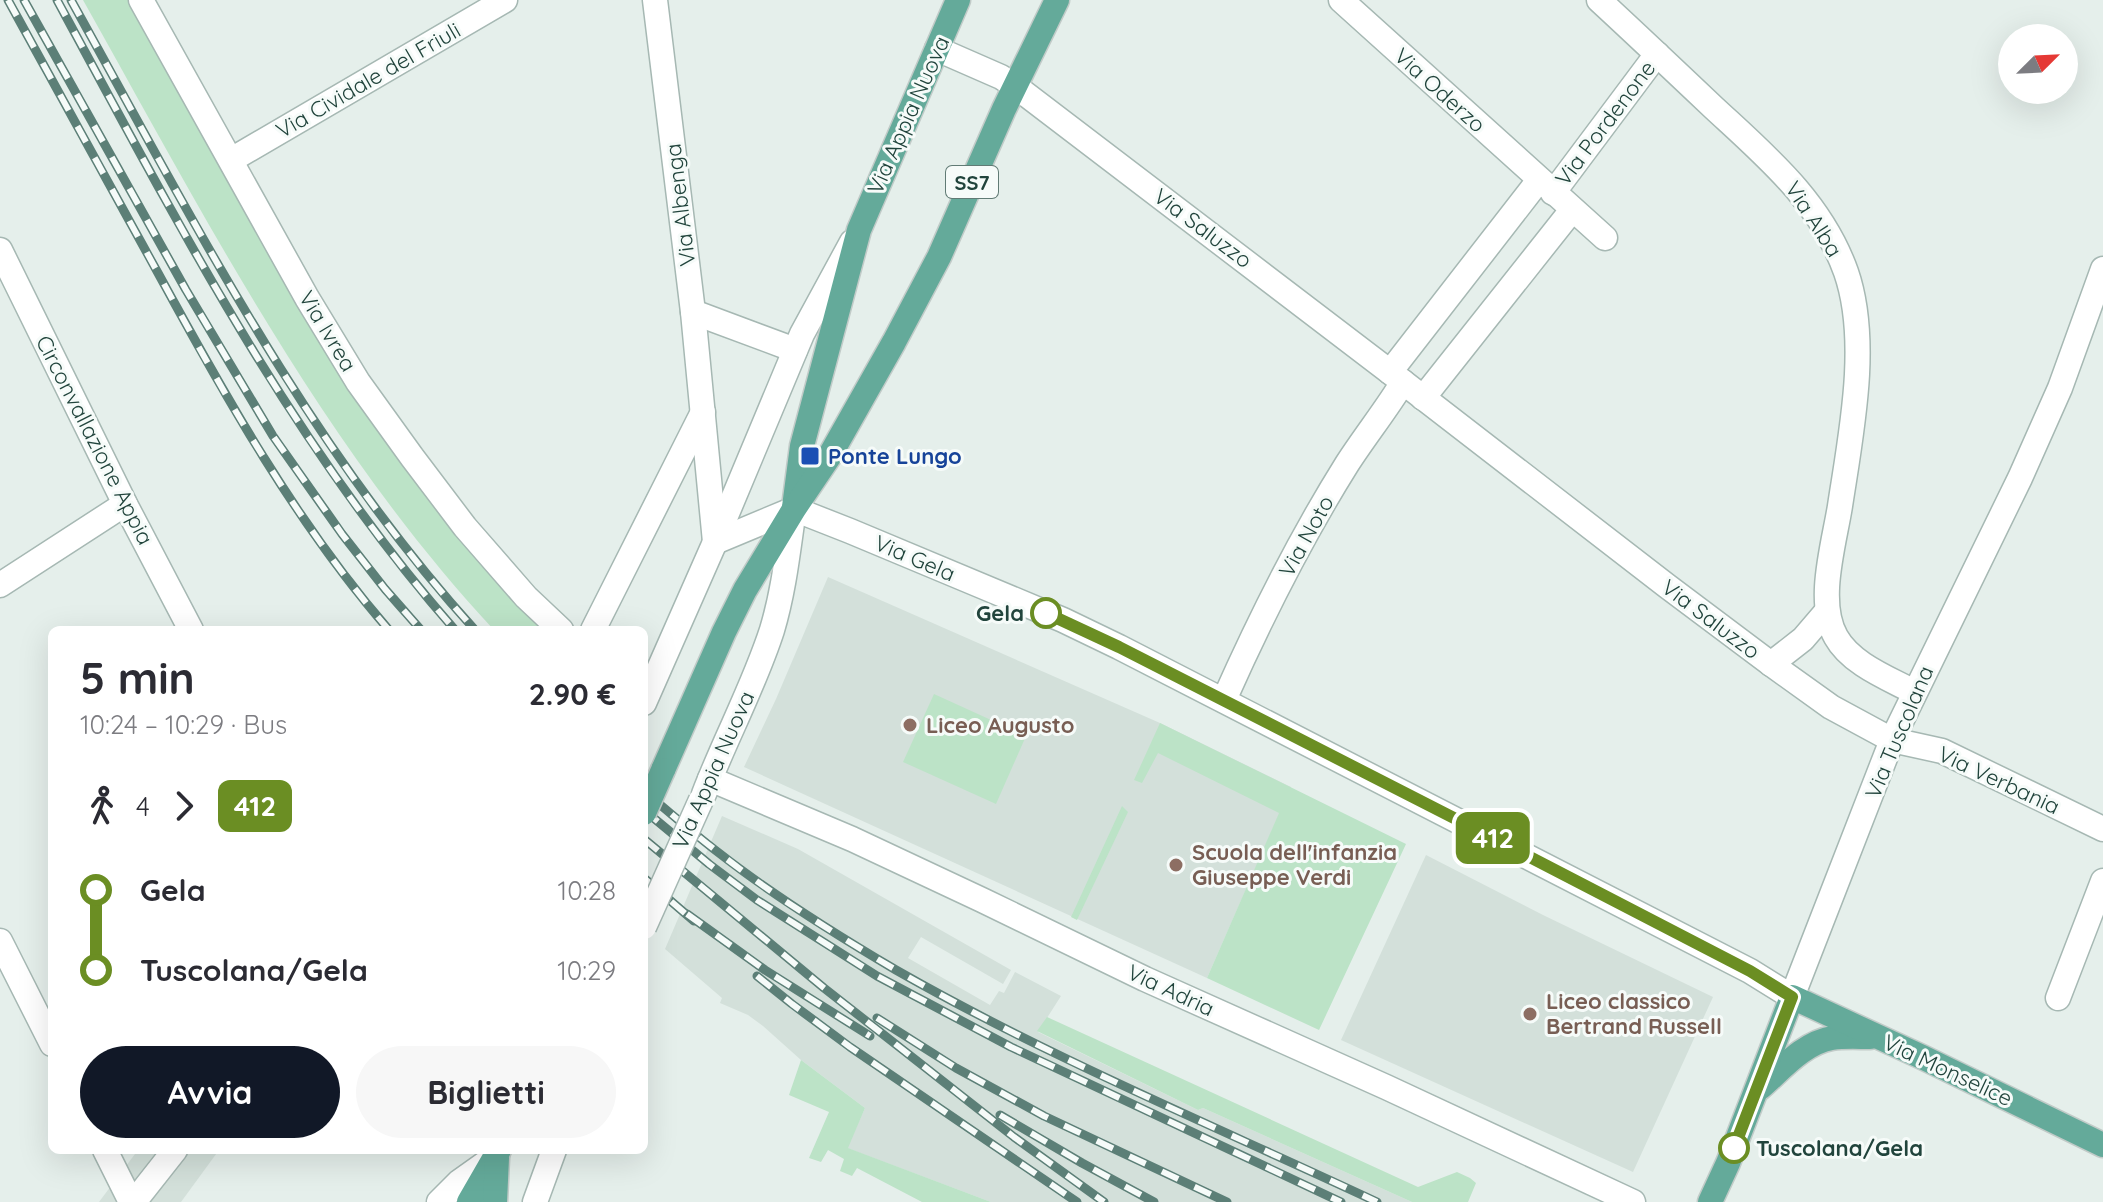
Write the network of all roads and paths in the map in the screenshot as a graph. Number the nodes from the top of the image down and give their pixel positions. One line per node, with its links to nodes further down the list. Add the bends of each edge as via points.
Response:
1 (141, 0): 11 (street, Via Ivrea)
2 (505, 0): 11 (street, Via Cividale del Friuli)
3 (655, 0): 18 (street, Via Albenga)
4 (958, 0): 8 (main road, Via Appia Nuova / SS7)
5 (1057, 0): 10 (main road, SS7)
6 (1341, 0): 12 (street, Via Oderzo)
7 (1599, 0): 9 (street, Via Alba)
8 (937, 49): 10 (street, Via Saluzzo); 14 (main road, Via Appia Nuova / SS7)
9 (1657, 54): 12 (street, Via Pordenone); 27 (street, Via Alba, via 1798,190 1836,248 1849,282 1857,322 1857,375)
10 (1015, 86): 20 (street, Via Saluzzo); 24 (main road, SS7, via 939,257 829,457)
11 (231, 160): 29 (street, Via Ivrea, via 332,342 377,408 465,527)
12 (1546, 186): 13 (street, Via Oderzo); 20 (street, Via Pordenone)
13 (1572, 210): 15 (street, Via Oderzo); 21 (street)
14 (859, 230): 19 (street, Via Appia Nuova); 24 (main road, Via Appia Nuova / SS7, via 802,446)
15 (1605, 238)
16 (0, 250): 23 (street, Circonvallazione Appia)
17 (2103, 269): 32 (street, Via Tuscolana, via 2020,478)
18 (693, 312): 19 (street); 22 (street, Via Albenga)
19 (795, 350): 25 (street, Via Appia Nuova)
20 (1397, 377): 21 (street, Via Saluzzo); 34 (street, Via Noto, via 1285,572)
21 (1423, 398): 31 (street, Via Saluzzo)
22 (704, 410): 25 (street, Via Albenga); 30 (street)
23 (125, 504): 26 (street); 28 (street, Circonvallazione Appia)
24 (794, 509): 25 (street); 34 (street, Via Gela, via 1063,620); 36 (street, Via Appia Nuova / SS7, via 777,612 763,657); 37 (main road, Via Appia Nuova / SS7, bridge, via 734,611)
25 (715, 542): 33 (street)
26 (0, 585)
27 (1827, 611): 31 (street); 32 (street, via 1835,636 1850,654)
28 (189, 626)
29 (557, 626)
30 (595, 626)
31 (1771, 664): 35 (street, Via Saluzzo, via 1831,707)
32 (1914, 692): 35 (street, Via Tuscolana)
33 (648, 694)
34 (1224, 700): 42 (street, Via Gela)
35 (1892, 740): 38 (street, Via Verbania, via 1942,751); 42 (street, Via Tuscolana)
36 (706, 789): 40 (street, Via Appia Nuova / SS7, bridge); 61 (street, Via Adria, via 852,839)
37 (648, 804)
38 (2103, 829)
39 (2103, 881): 43 (street)
40 (648, 918)
41 (0, 941): 44 (street)
42 (1792, 997): 45 (main road, Via Monselice); 46 (main road, Via Tuscolana)
43 (2058, 998)
44 (48, 1036)
45 (1881, 1038): 46 (main road, via 1819,1041); 47 (main road, Via Monselice)
46 (1758, 1089): 62 (main road, Via Tuscolana)
47 (2103, 1145)
48 (107, 1154): 55 (street)
49 (172, 1154): 55 (street)
50 (497, 1154): 56 (street)
51 (497, 1154): 57 (main road)
52 (498, 1154): 58 (street)
53 (498, 1154): 59 (main road)
54 (553, 1154): 60 (street)
55 (132, 1202)
56 (439, 1202)
57 (469, 1202)
58 (486, 1202)
59 (495, 1202)
60 (535, 1202)
61 (1633, 1202)
62 (1710, 1202)

